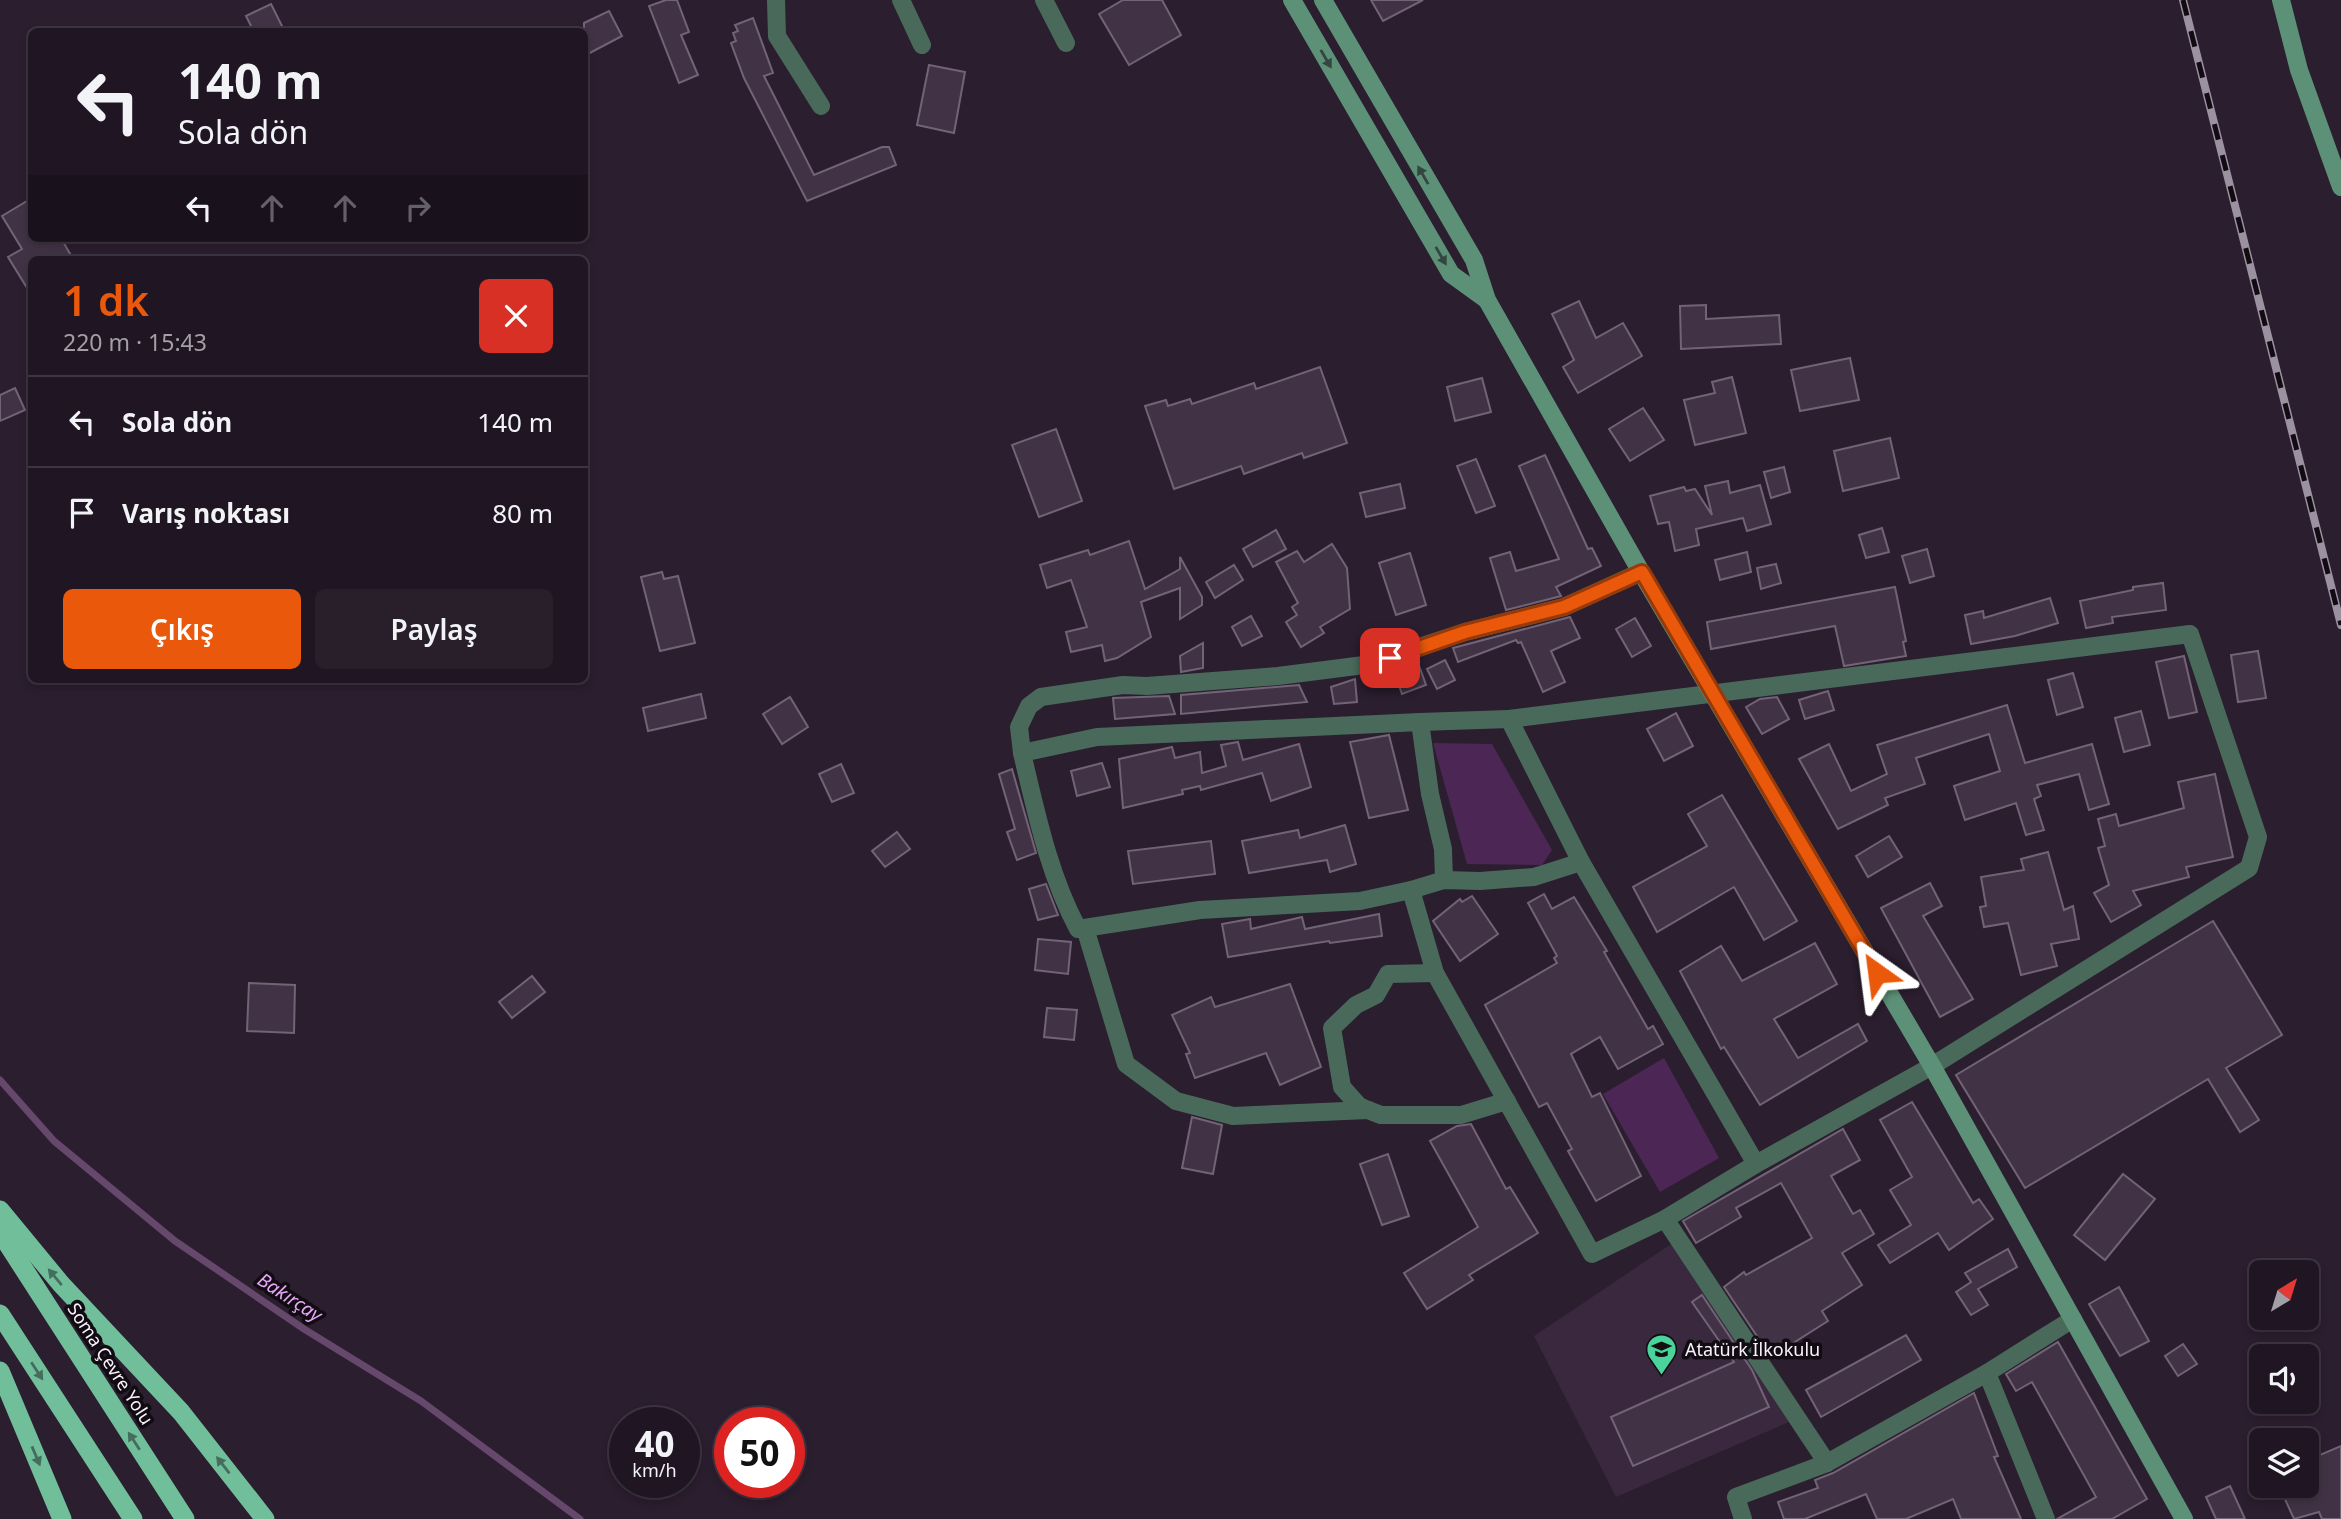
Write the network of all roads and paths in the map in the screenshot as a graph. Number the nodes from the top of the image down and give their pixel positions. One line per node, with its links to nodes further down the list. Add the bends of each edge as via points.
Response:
1 (776, 0): 9 (street, via 777,36)
2 (901, 0): 8 (street)
3 (1044, 0): 7 (street)
4 (1292, 0): 11 (main road, one-way to 11, via 1451,274)
5 (1323, 0): 11 (main road, one-way to 5, via 1474,260)
6 (2281, 0): 10 (main road, via 2299,70)
7 (1066, 43)
8 (922, 45)
9 (821, 106)
10 (2341, 187)
11 (1488, 300): 12 (main road)
12 (1642, 572): 13 (main road); 16 (street, via 1564,607 1465,632 1364,666 1112,686 1041,697 1029,706 1019,727)
13 (1713, 694): 14 (street); 22 (main road); 22 (street, via 2190,635 2258,837 2249,868)
14 (1509, 719): 15 (street); 17 (street)
15 (1420, 722): 16 (street, via 1097,737); 18 (street, via 1443,849)
16 (1022, 753): 20 (street, via 1067,909 1078,929)
17 (1581, 862): 18 (street, via 1534,877); 25 (street)
18 (1444, 880): 19 (street)
19 (1411, 890): 20 (street, via 1360,901 1200,910); 21 (street)
20 (1085, 928): 24 (street, via 1126,1064 1176,1101 1233,1116)
21 (1435, 973): 23 (street); 24 (street, via 1388,974 1376,995 1349,1010 1332,1028 1342,1087)
22 (1932, 1066): 25 (street); 30 (main road)
23 (1507, 1101): 24 (street, via 1461,1115 1381,1115); 27 (street, via 1592,1254)
24 (1368, 1110)
25 (1756, 1164): 27 (street)
26 (0, 1210): 37 (highway, one-way to 26, via 181,1412 61,1284)
27 (1665, 1219): 33 (street)
28 (0, 1232): 36 (highway, Soma Çevre Yolu, one-way to 28)
29 (0, 1314): 35 (highway, one-way to 35)
30 (2073, 1319): 32 (street); 40 (main road)
31 (0, 1371): 34 (highway, one-way to 34)
32 (1987, 1374): 33 (street); 39 (street)
33 (1827, 1463): 38 (street, via 1736,1497)
34 (62, 1519)
35 (133, 1519)
36 (185, 1519)
37 (265, 1519)
38 (1743, 1519)
39 (2046, 1519)
40 (2185, 1519)

